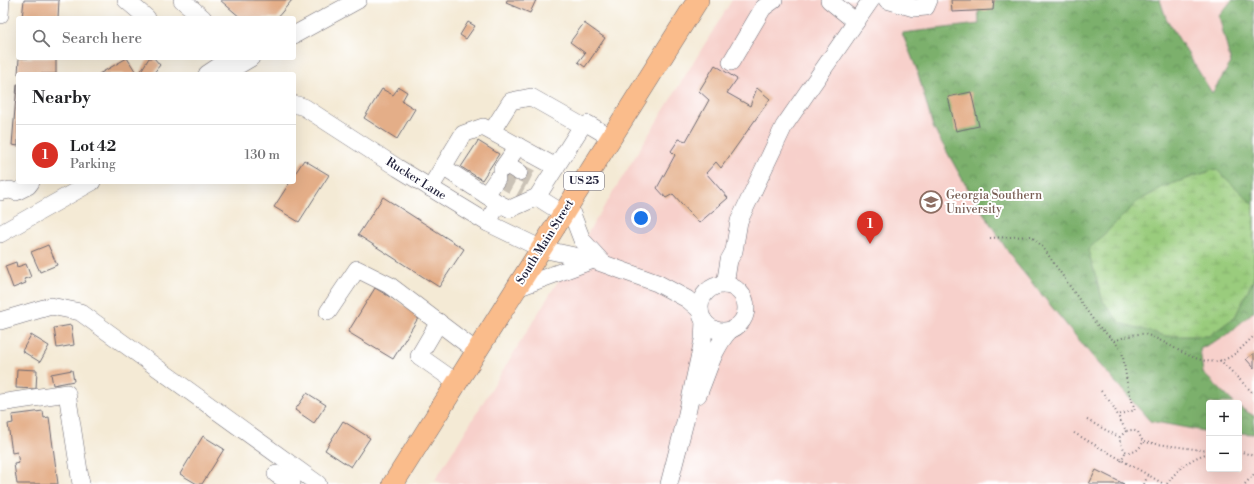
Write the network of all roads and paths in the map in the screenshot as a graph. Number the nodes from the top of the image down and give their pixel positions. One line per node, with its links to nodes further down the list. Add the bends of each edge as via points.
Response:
1 (1, 0): 11 (street)
2 (126, 0): 12 (street)
3 (182, 0): 13 (street)
4 (358, 0): 15 (street)
5 (698, 0): 24 (main road, South Main Street / US 25)
6 (774, 0): 18 (street, via 763,8)
7 (829, 0): 14 (street)
8 (887, 0): 9 (street, via 914,8 926,7)
9 (929, 0)
10 (869, 2): 14 (street)
11 (0, 15)
12 (145, 16)
13 (201, 16)
14 (856, 22): 41 (street, via 784,126 739,221 734,251 729,260)
15 (296, 34)
16 (239, 60): 19 (street)
17 (242, 60): 20 (street)
18 (731, 62)
19 (212, 72)
20 (226, 72)
21 (296, 105): 32 (street, Rucker Lane, via 304,107)
22 (582, 126): 23 (street, via 531,97 511,100); 24 (street, via 588,124); 27 (street)
23 (492, 132): 25 (street); 26 (street, via 484,127 463,134)
24 (610, 137): 34 (main road, South Main Street / US 25)
25 (518, 146): 27 (street); 28 (street)
26 (443, 167): 32 (street); 33 (street)
27 (556, 167): 28 (street)
28 (522, 182): 33 (street); 33 (street, via 510,209); 34 (street)
29 (30, 184): 31 (street, via 16,192)
30 (88, 184): 36 (street)
31 (9, 187)
32 (430, 188): 35 (street, Rucker Lane)
33 (492, 199): 35 (street)
34 (567, 210): 38 (main road, South Main Street / US 25); 39 (street, via 582,240)
35 (488, 223): 38 (street, Rucker Lane)
36 (0, 234)
37 (990, 238): 49 (path, via 1031,236 1042,246 1096,324)
38 (542, 249): 39 (street, Rucker Lane); 42 (main road, South Main Street / US 25)
39 (598, 262): 40 (street, Rucker Lane); 42 (street)
40 (657, 282): 41 (street, via 700,289); 44 (street, via 687,299)
41 (726, 287): 44 (street, via 704,296); 47 (street, via 745,301 746,314 740,325)
42 (516, 288): 50 (main road, South Main Street / US 25)
43 (328, 312): 46 (street, via 357,268 389,285)
44 (702, 316): 47 (street, via 714,330); 57 (street, via 703,340)
45 (0, 320): 74 (street, via 51,306 80,312)
46 (439, 322): 50 (street); 52 (street, via 419,356)
47 (729, 331): 57 (street, via 714,351 708,371)
48 (1254, 336): 51 (path, via 1228,359)
49 (1114, 341): 51 (path, via 1142,334 1163,341 1179,352 1212,361); 56 (path, via 1122,351 1128,388 1135,410)
50 (476, 351): 52 (main road, South Main Street / US 25)
51 (1220, 360): 54 (path)
52 (456, 382): 75 (main road, South Main Street / US 25)
53 (1101, 390): 56 (path)
54 (1254, 394)
55 (0, 403): 72 (street, via 67,393)
56 (1118, 415): 59 (path)
57 (686, 418): 76 (street)
58 (1087, 420): 61 (path)
59 (1126, 430): 61 (path); 62 (path, via 1138,432)
60 (1074, 433): 68 (path)
61 (1120, 437): 63 (path, via 1122,448)
62 (1143, 442): 63 (path, via 1140,449 1135,452); 64 (path)
63 (1126, 451): 68 (path)
64 (1206, 452)
65 (1242, 452): 67 (path)
66 (1206, 453): 78 (path, via 1191,460)
67 (1254, 456)
68 (1121, 461): 71 (path)
69 (276, 474): 73 (street)
70 (1254, 474): 79 (path)
71 (1148, 475): 77 (path); 78 (path)
72 (81, 484)
73 (292, 484)
74 (318, 484)
75 (392, 484)
76 (669, 484)
77 (1144, 484)
78 (1166, 484)
79 (1245, 484)

